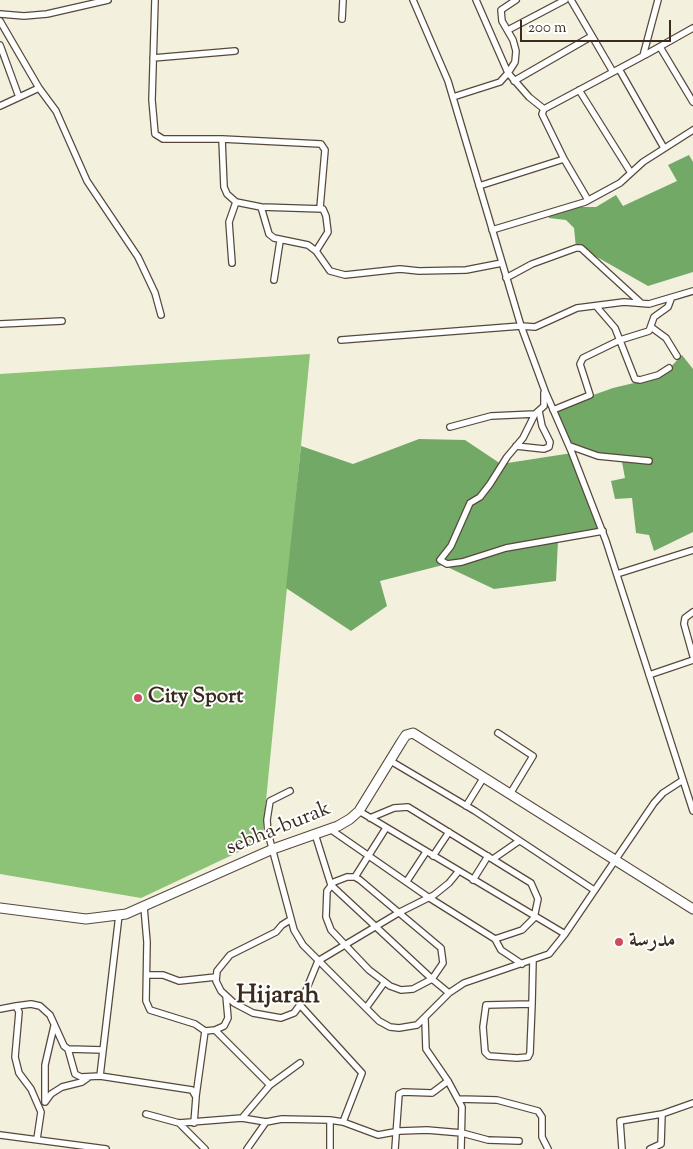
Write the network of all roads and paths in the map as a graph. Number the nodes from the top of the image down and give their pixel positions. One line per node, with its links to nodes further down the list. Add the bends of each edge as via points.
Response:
1 (108, 0): 10 (street, via 47,14)
2 (155, 0): 20 (street)
3 (343, 0): 11 (street)
4 (413, 0): 28 (street)
5 (476, 0): 23 (street)
6 (516, 0): 14 (street, via 501,10 502,21)
7 (565, 0): 14 (street)
8 (570, 0): 15 (street)
9 (658, 0): 19 (street)
10 (0, 14)
11 (342, 19)
12 (1, 24): 25 (street)
13 (693, 28): 17 (street)
14 (508, 30): 23 (street, via 516,51 515,62)
15 (592, 36): 22 (street); 24 (street)
16 (0, 45): 21 (street)
17 (660, 47): 19 (street); 29 (street)
18 (235, 51): 20 (street)
19 (643, 56): 22 (street)
20 (153, 58): 33 (street, via 152,117 158,136 178,140)
21 (3, 63): 27 (street)
22 (616, 70): 26 (street); 34 (street)
23 (508, 74): 24 (street); 28 (street, via 500,82)
24 (514, 81): 31 (street)
25 (39, 88): 27 (street); 53 (street, via 56,112 87,181 138,257 155,293)
26 (579, 90): 31 (street); 36 (street)
27 (19, 97): 30 (street)
28 (453, 98): 37 (street)
29 (693, 102)
30 (0, 106)
31 (544, 109): 35 (street, via 542,118)
32 (693, 130): 34 (street)
33 (222, 139): 39 (street, via 224,187); 41 (street, via 321,144 325,150)
34 (664, 148): 36 (street)
35 (564, 159): 37 (street); 38 (street)
36 (631, 173): 38 (street, via 620,183)
37 (479, 186): 42 (street)
38 (588, 200): 42 (street)
39 (236, 202): 40 (street); 45 (street, via 229,222)
40 (261, 207): 41 (street); 43 (street, via 269,234)
41 (320, 208): 44 (street, via 326,213 328,232)
42 (492, 230): 46 (street)
43 (280, 240): 44 (street, via 308,245); 48 (street)
44 (316, 251): 46 (street, via 330,270 345,275 400,269 466,270)
45 (232, 263)
46 (502, 263): 47 (street)
47 (506, 278): 51 (street, via 532,264 581,248); 56 (street)
48 (274, 280)
49 (693, 291): 50 (street)
50 (671, 299): 51 (street); 57 (street, via 668,307 654,317)
51 (642, 304): 52 (street, via 624,302)
52 (596, 306): 56 (street, via 571,310 538,327); 59 (street, via 612,323)
53 (161, 315)
54 (62, 321): 55 (street)
55 (0, 324)
56 (521, 326): 58 (street); 62 (street)
57 (651, 327): 59 (street, via 647,332); 60 (street, via 666,338)
58 (341, 340)
59 (620, 340): 61 (street, via 635,379 658,375); 63 (street, via 582,360 580,364 590,395)
60 (677, 356)
61 (669, 368)
62 (544, 391): 63 (street); 64 (street, via 544,406)
63 (553, 410): 67 (street)
64 (537, 413): 65 (street, via 491,416); 66 (street); 66 (street, via 550,442 549,447 544,450)
65 (450, 427)
66 (516, 446): 69 (street, via 480,497 470,503 451,546 440,560 447,564 462,562 506,548)
67 (570, 446): 68 (street, via 598,456); 69 (street)
68 (650, 461)
69 (602, 530): 71 (street)
70 (693, 550): 71 (street)
71 (617, 574): 75 (street)
72 (693, 612): 73 (street, via 685,618 684,624)
73 (693, 656)
74 (693, 660): 75 (street)
75 (649, 674): 79 (street)
76 (498, 733): 83 (street, via 533,756)
77 (389, 760): 78 (main road, sebha-burak, via 406,735 416,734); 84 (street); 85 (main road, sebha-burak)
78 (484, 777): 83 (main road, sebha-burak); 84 (street)
79 (683, 780): 81 (street); 98 (street, via 663,793)
80 (693, 788): 81 (street)
81 (686, 790): 86 (street)
82 (290, 791): 93 (street, via 275,797 268,808 268,832)
83 (510, 794): 98 (main road, sebha-burak)
84 (466, 806): 92 (street)
85 (359, 811): 87 (street); 88 (main road, sebha-burak, via 350,820)
86 (693, 811)
87 (370, 818): 89 (street); 90 (street, via 407,806)
88 (330, 828): 91 (main road, sebha-burak); 95 (street)
89 (386, 828): 94 (street); 95 (street)
90 (449, 832): 96 (street); 97 (street)
91 (315, 834): 93 (main road, sebha-burak); 103 (street)
92 (519, 841): 97 (street); 104 (street)
93 (274, 849): 107 (main road, sebha-burak); 112 (street)
94 (426, 852): 96 (street); 102 (street)
95 (370, 855): 100 (street); 102 (street)
96 (433, 856): 99 (street)
97 (490, 858): 101 (street); 111 (street, via 532,885 538,899)
98 (615, 860): 104 (street); 108 (main road, sebha-burak)
99 (458, 872): 101 (street); 105 (street, via 446,886)
100 (355, 877): 103 (street, via 337,880); 109 (street)
101 (473, 880): 111 (street)
102 (407, 881): 105 (street)
103 (331, 885): 113 (street); 116 (street, via 326,897 326,921)
104 (594, 890): 114 (street)
105 (428, 897): 109 (street); 115 (street)
106 (0, 908): 110 (main road, sebha-burak, via 86,919)
107 (144, 908): 110 (main road, sebha-burak); 120 (street)
108 (693, 909)
109 (400, 912): 113 (street); 122 (street, via 442,950 443,963)
110 (119, 915): 136 (street)
111 (534, 918): 114 (street); 115 (street, via 522,930)
112 (290, 920): 118 (street, via 298,938); 121 (street, via 276,932 230,955 220,966)
113 (376, 927): 116 (street); 122 (street)
114 (565, 934): 117 (street, via 548,954)
115 (495, 939): 119 (street, via 500,949)
116 (346, 945): 118 (street); 123 (street)
117 (533, 960): 119 (street); 126 (street)
118 (318, 961): 127 (street); 129 (street)
119 (522, 964): 124 (street, via 474,978)
120 (146, 975): 121 (street, via 163,975 179,981); 134 (street, via 146,1001 150,1010 194,1024)
121 (216, 977): 125 (street)
122 (432, 979): 123 (street, via 418,988 406,990); 124 (street)
123 (384, 983): 129 (street)
124 (449, 992): 131 (street)
125 (226, 996): 127 (street, via 261,1016 284,1018); 133 (street, via 228,1018 224,1026)
126 (532, 1004): 126 (street, via 486,1005 483,1027 485,1052 490,1056 528,1057)
127 (300, 1005): 152 (street, via 362,1073)
128 (16, 1006): 130 (street); 132 (street, via 40,1006); 146 (street, via 19,1012 17,1066)
129 (366, 1008): 131 (street, via 390,1027 410,1027)
130 (0, 1010)
131 (425, 1019): 140 (street, via 426,1049)
132 (55, 1024): 135 (street, via 57,1035); 144 (street, via 45,1065)
133 (215, 1030): 134 (street); 141 (street)
134 (205, 1032): 142 (street)
135 (68, 1049): 136 (street); 139 (street, via 76,1074)
136 (103, 1050): 138 (street)
137 (300, 1063): 141 (street)
138 (100, 1076): 139 (street); 142 (street, via 189,1088)
139 (89, 1077): 144 (street, via 62,1087)
140 (448, 1081): 143 (street); 155 (street, via 432,1093 400,1092)
141 (270, 1085): 149 (street)
142 (196, 1097): 154 (street)
143 (458, 1099): 156 (street, via 463,1114); 167 (street, via 497,1100 538,1111 542,1117 542,1137)
144 (45, 1102): 146 (street)
145 (693, 1104): 148 (street)
146 (41, 1112): 158 (street)
147 (146, 1114): 153 (street)
148 (662, 1114): 160 (street); 168 (street, via 620,1121)
149 (242, 1118): 151 (street); 154 (street)
150 (330, 1120): 151 (street); 152 (street); 164 (street)
151 (266, 1122): 163 (street)
152 (343, 1122): 155 (street, via 371,1134)
153 (180, 1123): 154 (street); 162 (street)
154 (194, 1123)
155 (396, 1132): 156 (street); 165 (street)
156 (462, 1133): 159 (street, via 488,1140); 166 (street)
157 (0, 1135): 158 (street)
158 (38, 1139): 161 (street)
159 (519, 1141)
160 (660, 1146): 169 (street)
161 (106, 1149)
162 (204, 1149)
163 (247, 1149)
164 (330, 1149)
165 (395, 1149)
166 (462, 1149)
167 (548, 1149)
168 (622, 1149)
169 (650, 1149)

